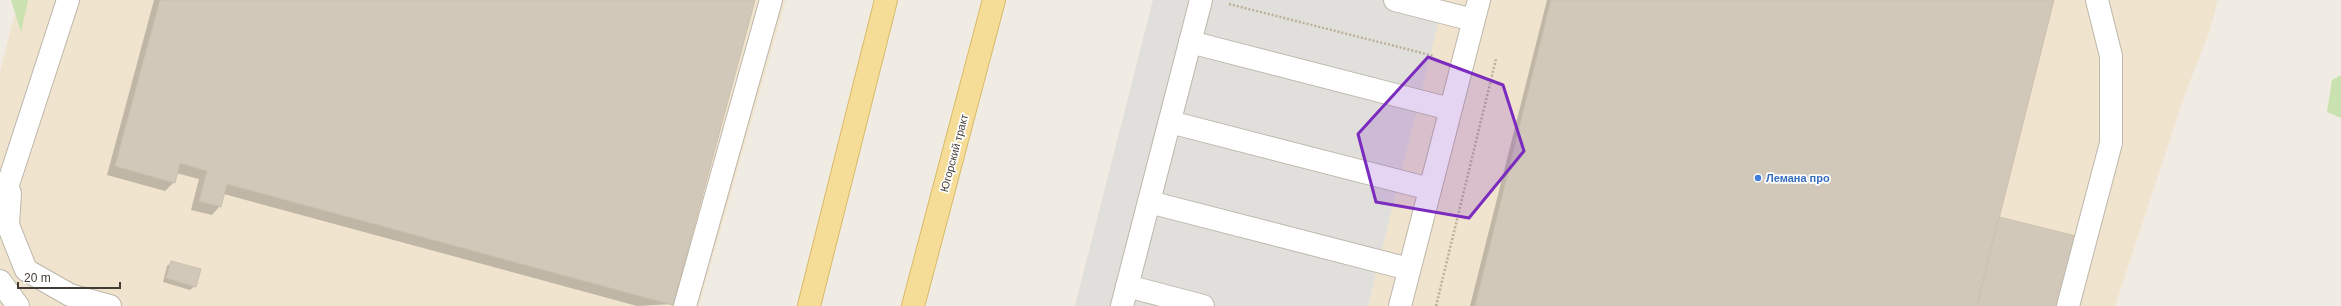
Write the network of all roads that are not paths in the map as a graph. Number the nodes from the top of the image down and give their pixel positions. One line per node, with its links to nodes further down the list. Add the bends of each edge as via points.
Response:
1 (68, 0): 12 (lane)
2 (771, 0): 21 (lane)
3 (886, 0): 22 (main road)
4 (994, 0): 23 (main road, Югорский тракт)
5 (1395, 0): 8 (lane)
6 (2097, 0): 26 (lane, via 2111,56 2112,143)
7 (1211, 1): 9 (lane)
8 (1476, 10): 10 (lane)
9 (1190, 42): 10 (lane); 11 (lane)
10 (1450, 109): 13 (lane)
11 (1170, 122): 13 (lane); 14 (lane)
12 (10, 176): 15 (lane); 20 (lane, via 8,225 26,270 70,295)
13 (1430, 189): 16 (lane)
14 (1149, 202): 16 (lane); 18 (lane)
15 (0, 209)
16 (1410, 269): 25 (lane)
17 (0, 281): 19 (lane)
18 (1125, 296): 24 (lane)
19 (18, 306)
20 (110, 306)
21 (685, 306)
22 (809, 306)
23 (913, 306)
24 (1203, 306)
25 (1400, 306)
26 (2068, 306)

